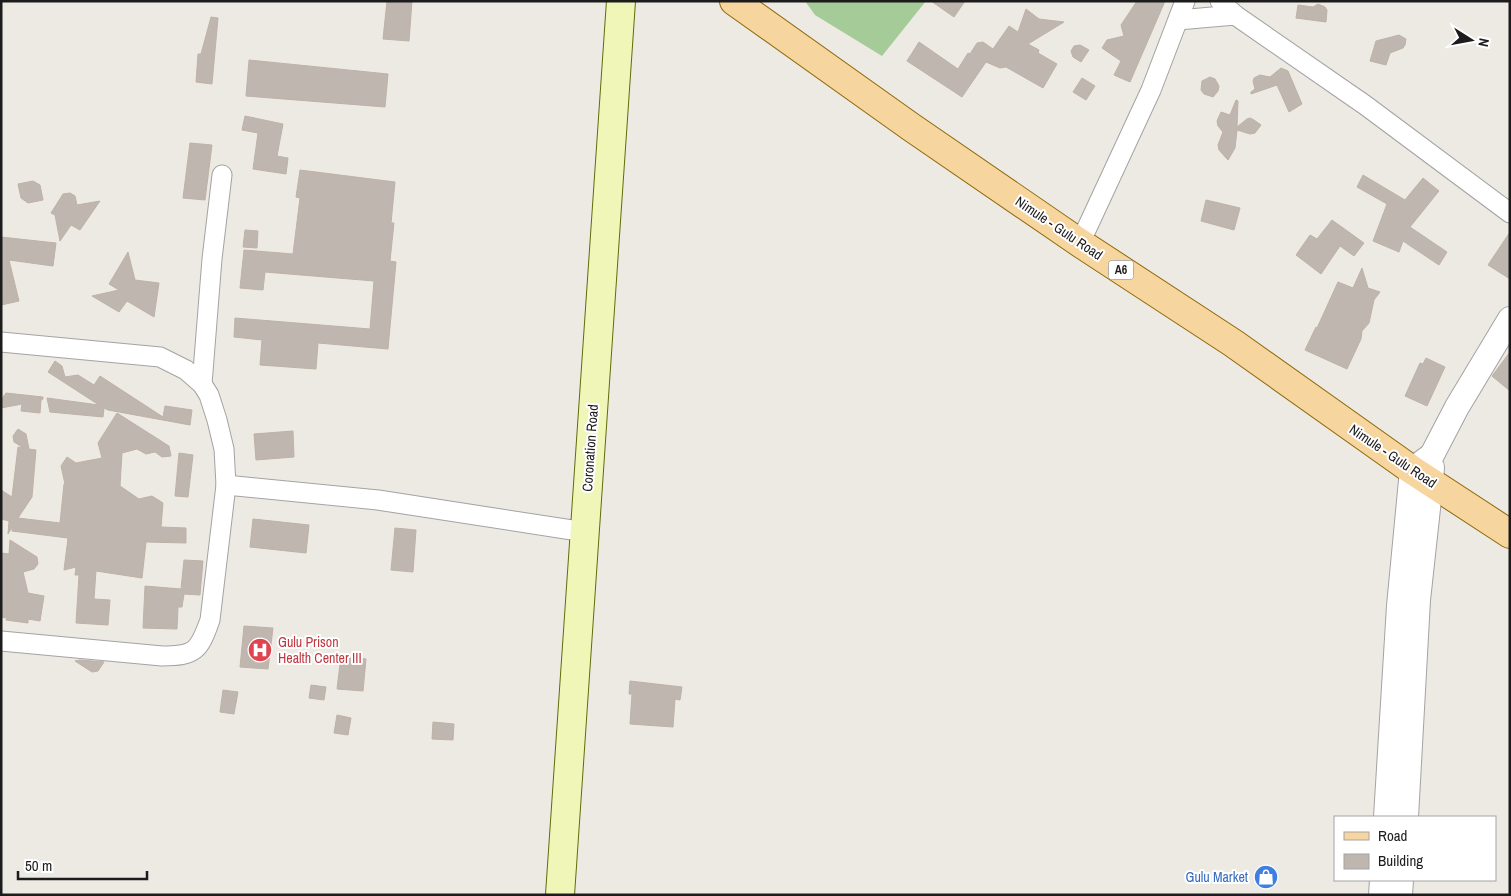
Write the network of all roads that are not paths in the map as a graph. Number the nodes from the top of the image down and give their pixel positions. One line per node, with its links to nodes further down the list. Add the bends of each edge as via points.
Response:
1 (621, 1): 15 (main road, Coronation Road)
2 (734, 1): 9 (main road, Nimule - Gulu Road / A6)
3 (1185, 1): 6 (street)
4 (1220, 1): 5 (street)
5 (1234, 15): 6 (street); 8 (street, via 1365,105)
6 (1178, 20): 9 (street, via 1151,90)
7 (222, 175): 12 (street)
8 (1510, 213)
9 (1080, 243): 13 (main road, Nimule - Gulu Road / A6)
10 (1510, 319): 13 (street, via 1456,406)
11 (1, 342): 12 (street, via 160,356 186,370)
12 (202, 384): 14 (street, via 210,395 224,449)
13 (1425, 469): 16 (main road, Nimule - Gulu Road / A6); 18 (street, via 1399,606); 19 (street)
14 (226, 485): 15 (street, via 378,500); 17 (street, via 210,620 205,635 192,652 182,656 162,656)
15 (585, 532): 22 (main road, Coronation Road)
16 (1510, 534)
17 (1, 641)
18 (1386, 816)
19 (1406, 816)
20 (1382, 881): 23 (street)
21 (1401, 881): 24 (street)
22 (560, 895)
23 (1381, 895)
24 (1400, 895)

